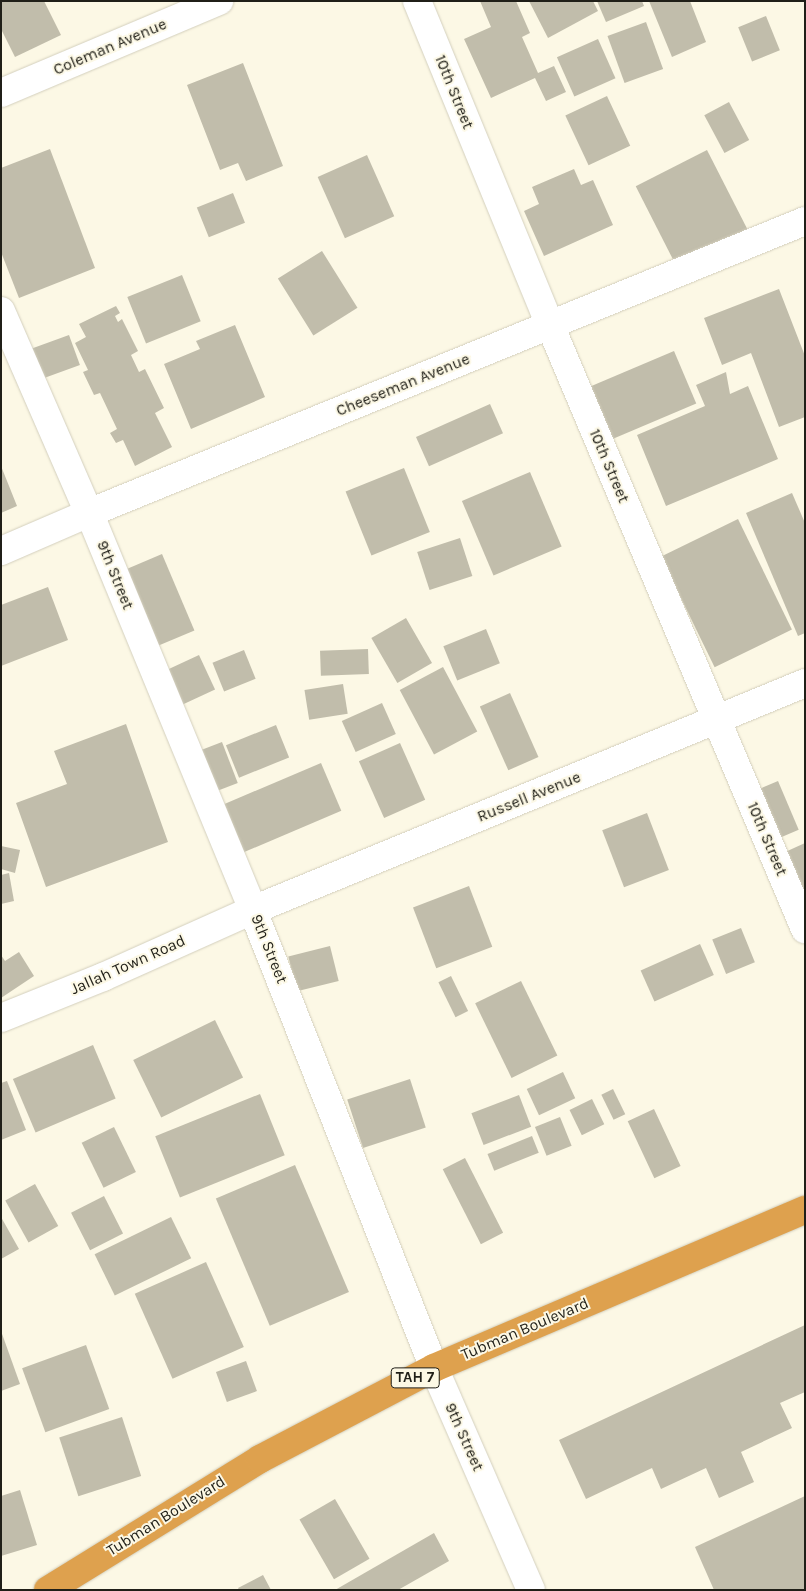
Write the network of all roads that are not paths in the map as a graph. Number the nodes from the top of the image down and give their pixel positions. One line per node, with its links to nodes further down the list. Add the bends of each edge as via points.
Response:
1 (219, 1): 3 (street, Coleman Avenue)
2 (417, 1): 6 (street, 10th Street)
3 (1, 94)
4 (805, 221): 6 (street, Cheeseman Avenue)
5 (1, 311): 7 (street, 9th Street)
6 (550, 325): 7 (street, Cheeseman Avenue); 10 (street, 10th Street)
7 (89, 513): 8 (street, Cheeseman Avenue); 11 (street, 9th Street)
8 (1, 551)
9 (805, 683): 10 (street, Russell Avenue)
10 (717, 721): 11 (street, Russell Avenue); 12 (street, 10th Street)
11 (253, 910): 13 (street, Jallah Town Road, via 103,978); 15 (street, 9th Street)
12 (805, 929)
13 (1, 1018)
14 (805, 1210): 15 (highway, Tubman Boulevard / TAH 7)
15 (434, 1368): 16 (highway, Tubman Boulevard / TAH 7, via 260,1459); 17 (street, 9th Street)
16 (48, 1590)
17 (531, 1590)

